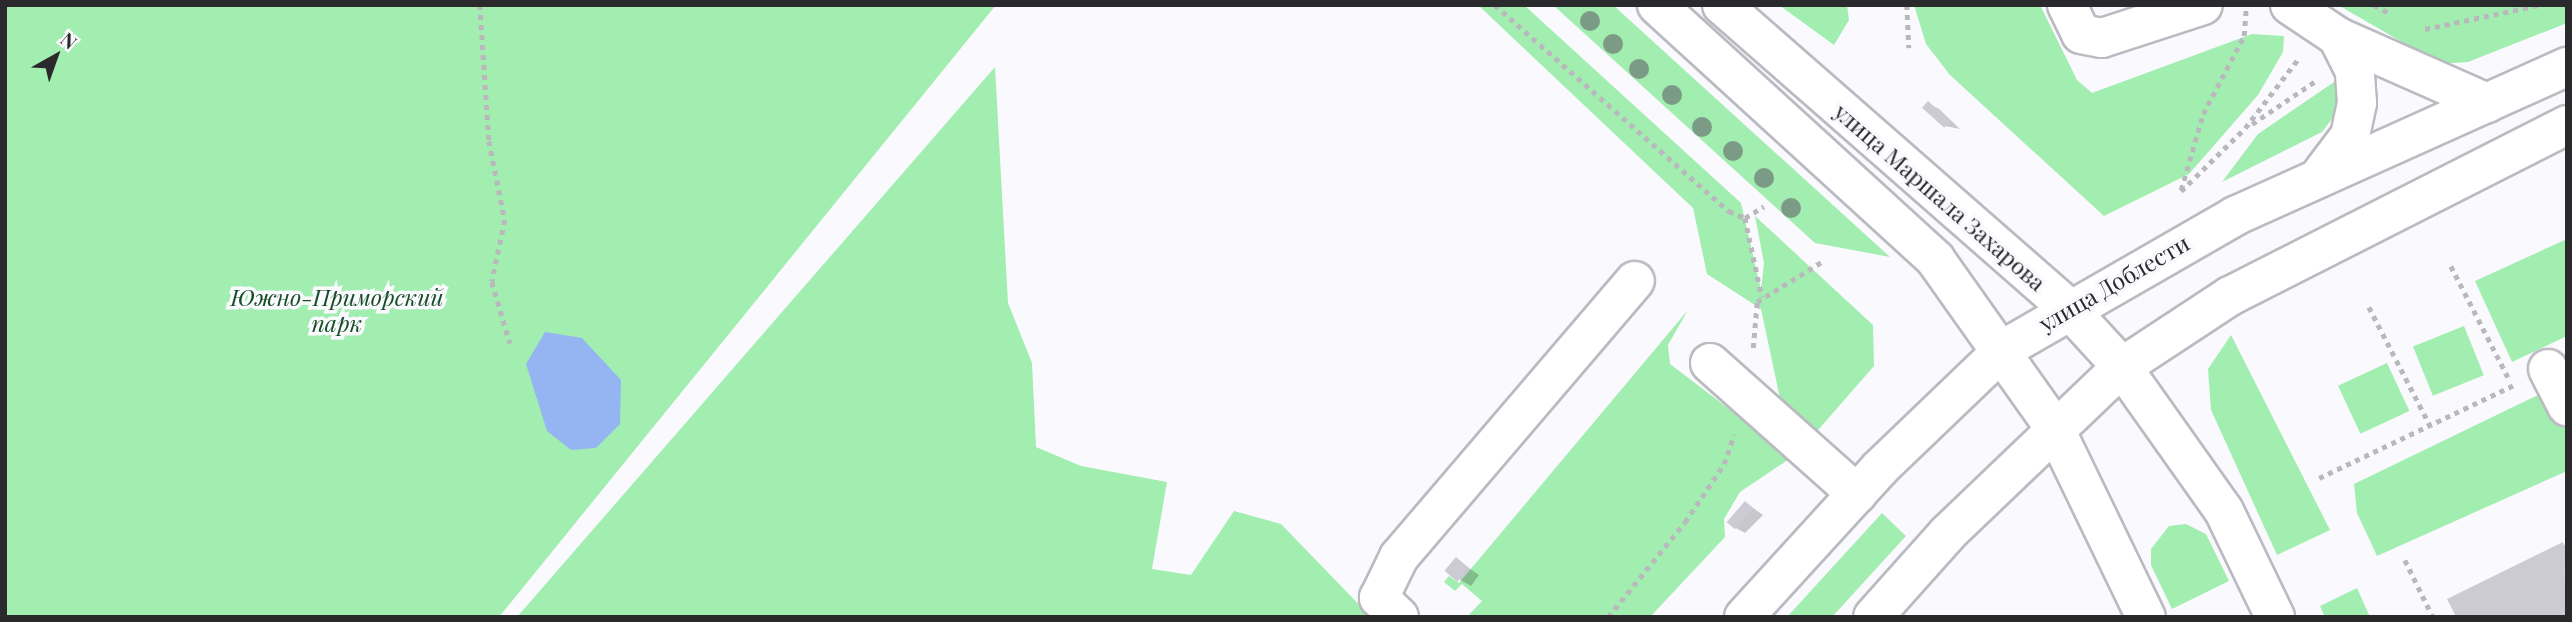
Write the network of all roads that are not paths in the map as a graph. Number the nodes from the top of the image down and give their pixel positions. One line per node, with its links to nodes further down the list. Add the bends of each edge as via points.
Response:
1 (1657, 5): 12 (main road, улица Маршала Захарова, via 1935,259)
2 (1722, 5): 11 (main road, улица Маршала Захарова)
3 (2067, 5): 4 (main road, via 2081,34 2102,38)
4 (2203, 5)
5 (2316, 23): 7 (main road); 9 (main road, via 2355,71 2357,103 2350,136)
6 (2567, 67): 7 (main road, улица Доблести)
7 (2487, 103): 9 (main road, улица Доблести)
8 (2567, 125): 14 (main road, via 2230,296)
9 (2322, 173): 11 (main road, улица Доблести)
10 (1635, 281): 19 (main road, via 1399,557 1380,598)
11 (2067, 307): 12 (main road, улица Доблести); 14 (main road, улица Маршала Захарова)
12 (2004, 349): 17 (main road, улица Маршала Захарова); 18 (main road, улица Доблести)
13 (1710, 363): 18 (main road)
14 (2122, 367): 17 (main road); 23 (main road, улица Маршала Захарова, via 2224,511)
15 (2548, 369): 16 (main road)
16 (2567, 406)
17 (2054, 427): 21 (main road); 22 (main road, улица Маршала Захарова)
18 (1857, 494): 20 (main road, улица Доблести)
19 (1399, 617)
20 (1744, 617)
21 (1873, 617)
22 (2146, 617)
23 (2275, 617)

